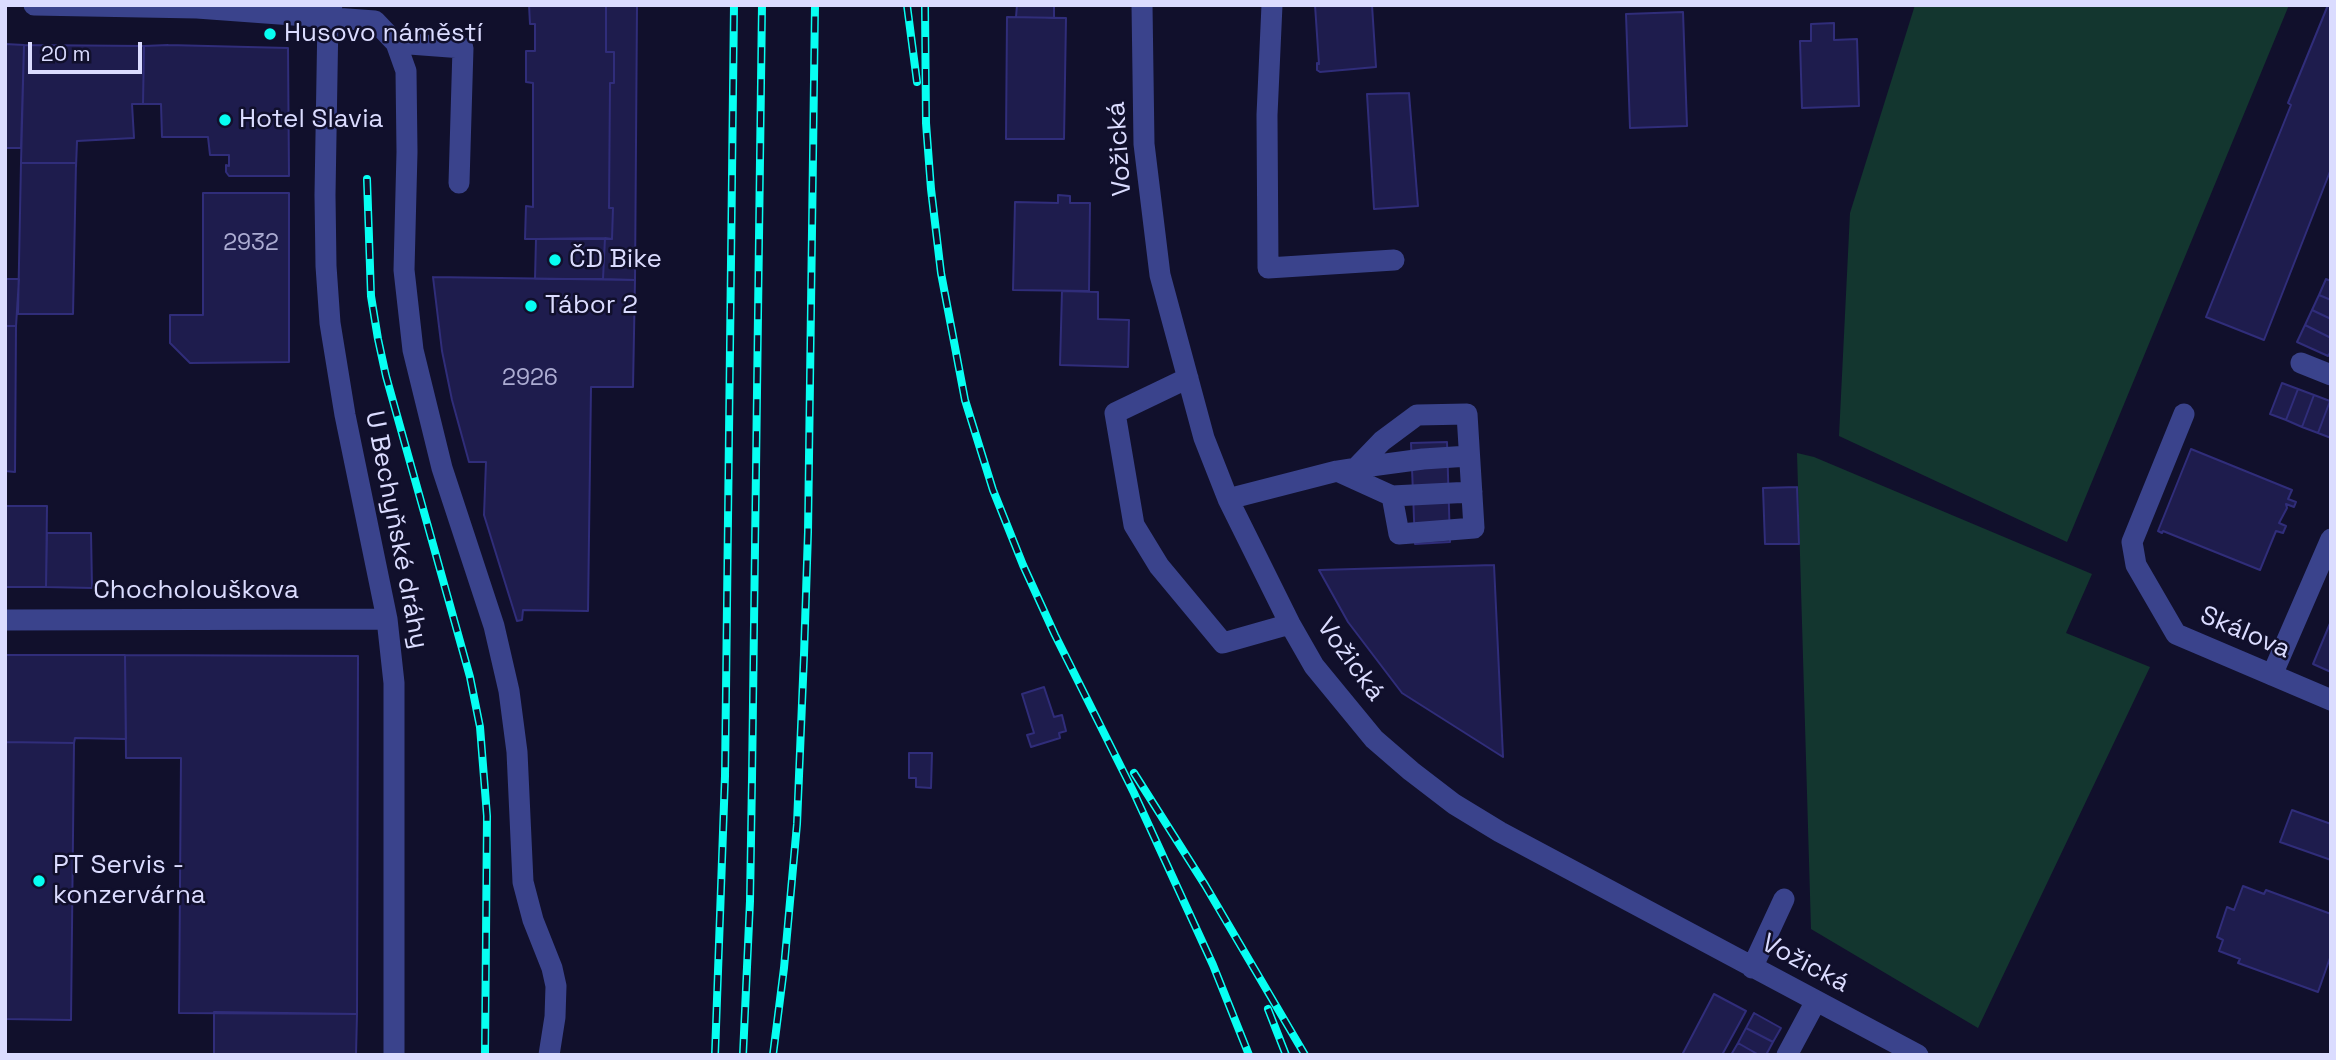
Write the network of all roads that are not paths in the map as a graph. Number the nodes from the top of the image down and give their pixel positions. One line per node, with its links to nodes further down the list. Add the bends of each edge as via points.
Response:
1 (34, 5): 4 (street)
2 (1142, 5): 10 (street, Vožická, via 1144,144 1160,275)
3 (1272, 5): 7 (street, via 1268,268)
4 (336, 9): 5 (street, via 375,21); 18 (street, U Bechyňské dráhy, via 325,195 330,323)
5 (396, 43): 6 (street, via 463,48); 27 (street, via 407,71 404,270 413,350 442,468 494,626 509,691 517,752 523,882 556,986)
6 (459, 183)
7 (1394, 260)
8 (2301, 363): 9 (street)
9 (2331, 374)
10 (1188, 378): 16 (street, Vožická, via 1204,438); 20 (street, via 1115,412 1134,525 1159,566 1223,643)
11 (2185, 414): 21 (street, Skálova, via 2132,542 2136,565 2176,634)
12 (1469, 456): 13 (street); 13 (street, via 1466,414 1417,415); 14 (street)
13 (1346, 470): 15 (street); 16 (street)
14 (1472, 492): 15 (street); 15 (street, via 1474,528 1399,534)
15 (1392, 495)
16 (1228, 499): 20 (street, Vožická)
17 (2331, 539): 21 (street)
18 (387, 619): 19 (street, Chocholouškova); 26 (street, U Bechyňské dráhy, via 394,683)
19 (5, 620)
20 (1290, 624): 24 (street, Vožická, via 1314,666 1374,739 1432,788 1500,832)
21 (2272, 676): 22 (street, Skálova)
22 (2331, 700)
23 (1784, 899): 24 (street)
24 (1752, 968): 25 (street, Vožická)
25 (1815, 1001): 28 (street); 29 (street, Vožická)
26 (394, 1055)
27 (549, 1055)
28 (1787, 1055)
29 (1918, 1055)

